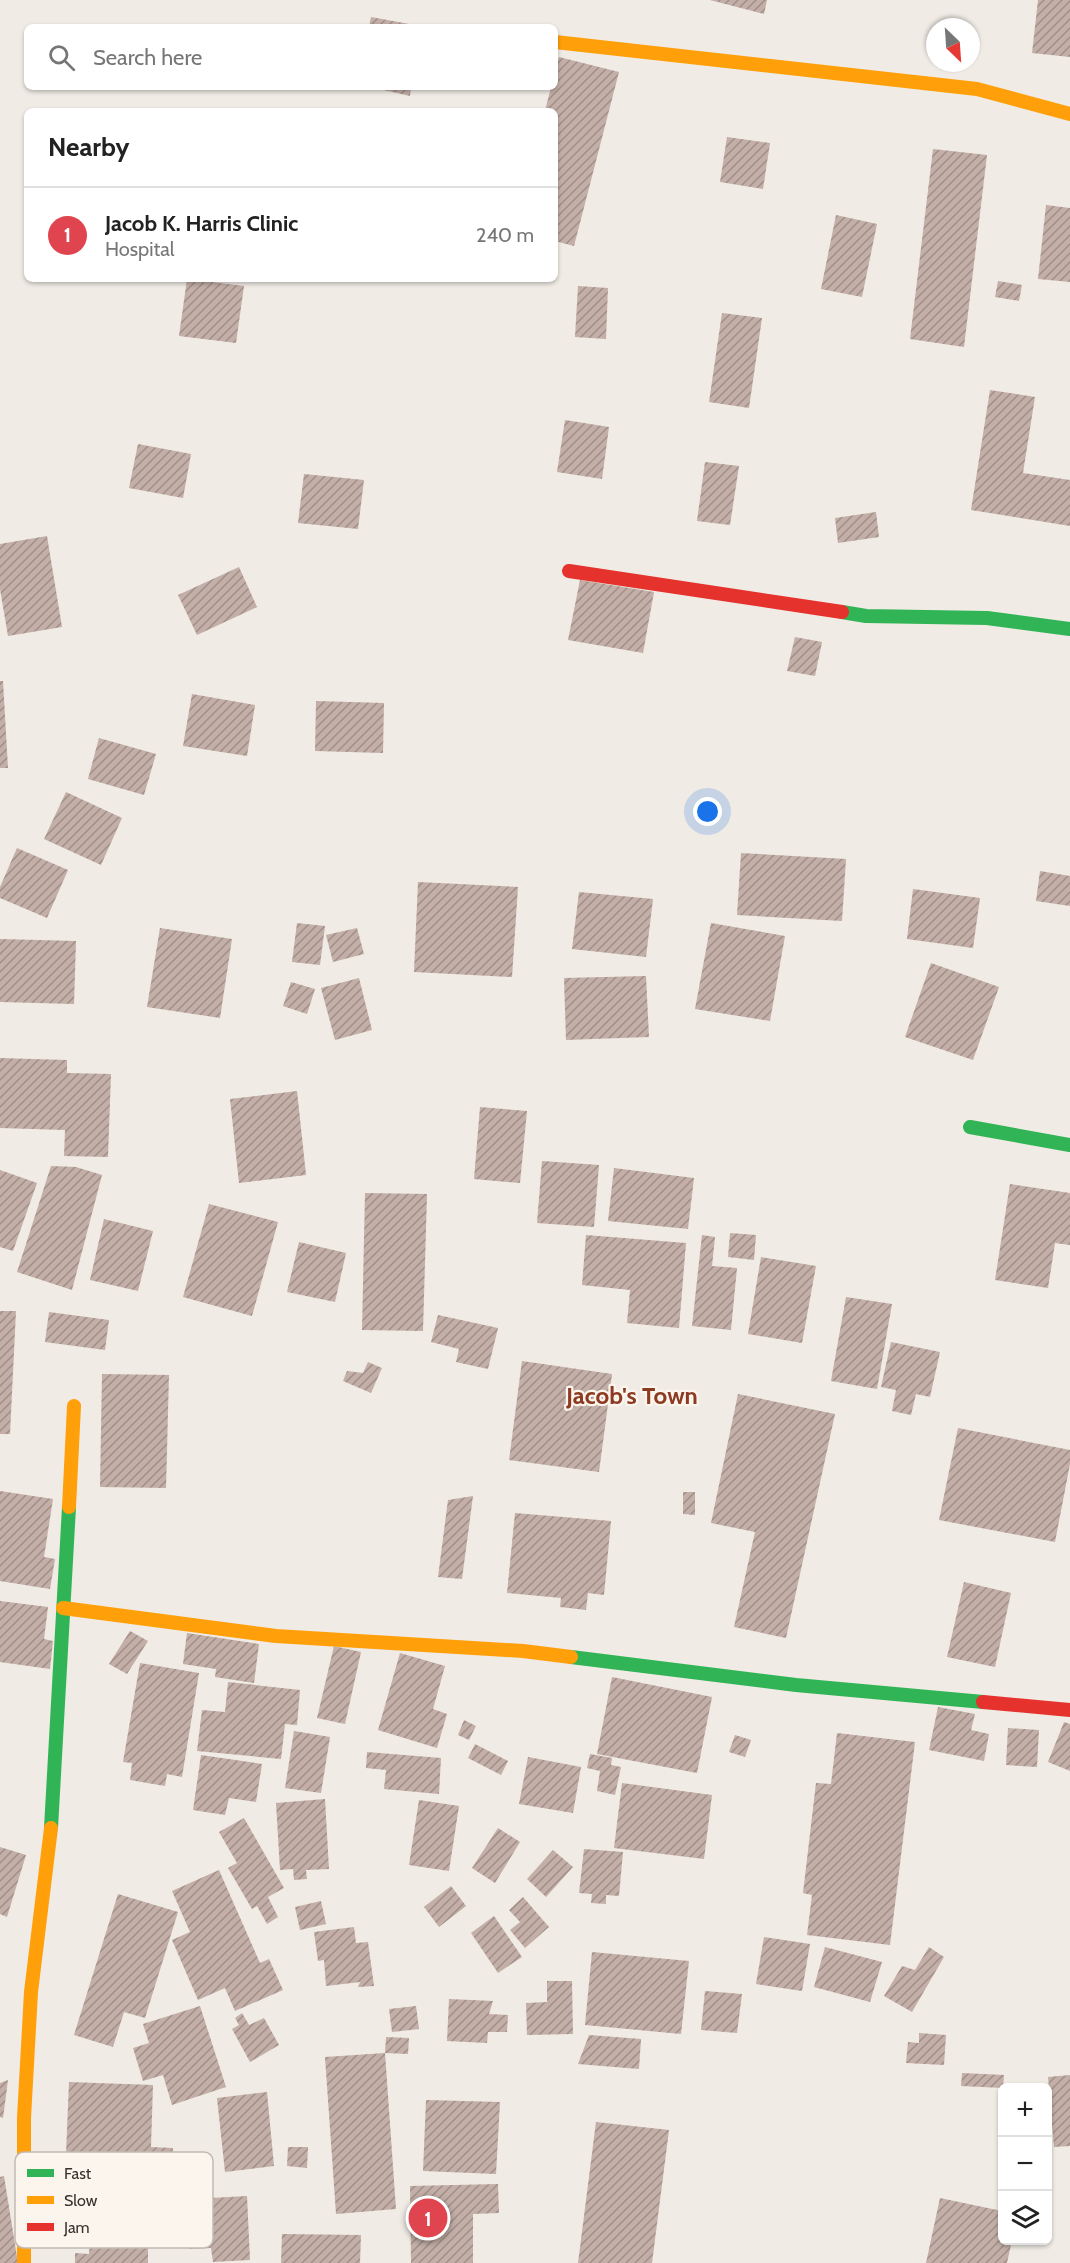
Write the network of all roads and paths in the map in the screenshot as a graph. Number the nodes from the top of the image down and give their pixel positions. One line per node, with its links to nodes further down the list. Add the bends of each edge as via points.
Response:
1 (558, 42): 2 (street, via 977,89)
2 (1070, 114)
3 (569, 572): 4 (street, via 866,616 987,618)
4 (1070, 629)
5 (970, 1127): 6 (street)
6 (1070, 1145)
7 (74, 1406): 8 (street)
8 (63, 1608): 9 (street, via 276,1636 523,1651 796,1685); 10 (street, via 52,1824 31,1992)
9 (1070, 1710)
10 (24, 2152)

